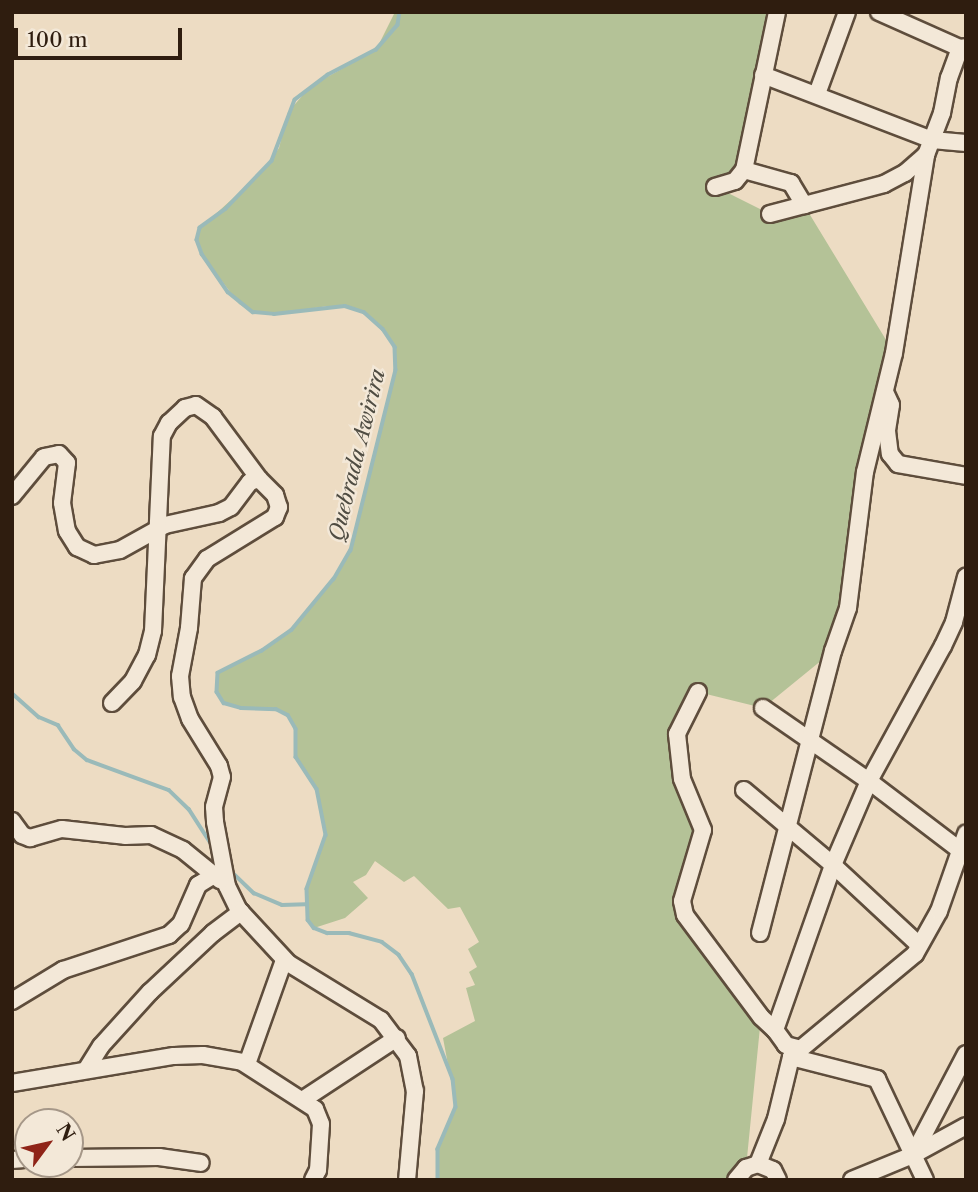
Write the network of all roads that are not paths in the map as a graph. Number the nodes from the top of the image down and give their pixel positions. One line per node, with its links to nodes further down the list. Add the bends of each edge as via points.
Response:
1 (777, 12): 5 (street)
2 (847, 12): 6 (street)
3 (878, 12): 4 (street)
4 (963, 48): 8 (street)
5 (763, 75): 6 (street); 9 (street)
6 (817, 94): 8 (street)
7 (966, 143): 8 (street)
8 (929, 147): 11 (street, via 905,173 884,184); 13 (street, via 894,353)
9 (744, 170): 10 (street, via 735,181); 11 (street, via 791,183)
10 (715, 187)
11 (804, 205): 12 (street)
12 (770, 214)
13 (883, 390): 14 (street, via 891,405 890,454 898,464); 23 (street, via 865,472 848,608)
14 (966, 476)
15 (260, 479): 17 (street, via 250,482 219,513); 17 (street, via 213,417 196,405 185,408 162,436); 32 (street, via 275,495 277,513 197,570 190,588 189,628 180,676 185,707 222,777 215,822)
16 (12, 496): 17 (street, via 44,457 55,453 67,463 63,519 77,547 94,555 112,552)
17 (159, 528): 21 (street, via 153,631 147,655 133,681)
18 (966, 577): 19 (street)
19 (960, 620): 24 (street)
20 (698, 692): 38 (street, via 677,734 682,779 703,830 682,901 697,932)
21 (112, 703)
22 (762, 708): 23 (street)
23 (809, 742): 24 (street); 27 (street)
24 (869, 781): 29 (street); 30 (street)
25 (744, 790): 27 (street)
26 (12, 821): 31 (street, via 30,838 62,829 151,835 183,850)
27 (787, 827): 30 (street); 34 (street)
28 (966, 834): 29 (street)
29 (963, 853): 35 (street)
30 (833, 865): 35 (street); 38 (street)
31 (214, 875): 32 (street); 37 (street, via 198,885 181,924 169,935 63,970)
32 (227, 886): 33 (street)
33 (241, 912): 36 (street); 43 (street, via 150,992 101,1046)
34 (760, 933)
35 (919, 945): 40 (street, via 915,954)
36 (284, 960): 39 (street, via 381,1020); 42 (street)
37 (12, 1001)
38 (775, 1030): 40 (street)
39 (397, 1038): 45 (street); 52 (street, via 414,1075)
40 (796, 1053): 47 (street, via 877,1079); 50 (street)
41 (966, 1054): 47 (street)
42 (247, 1064): 43 (street, via 203,1055); 45 (street)
43 (86, 1070): 44 (street)
44 (12, 1083)
45 (304, 1099): 51 (street, via 316,1110 321,1124 318,1170)
46 (966, 1126): 47 (street)
47 (914, 1155): 55 (street); 56 (street)
48 (84, 1158): 49 (street, via 159,1157)
49 (201, 1163)
50 (758, 1164): 53 (street, via 746,1168); 54 (street, via 773,1170)
51 (313, 1180)
52 (407, 1180)
53 (736, 1180)
54 (778, 1180)
55 (852, 1180)
56 (925, 1180)

